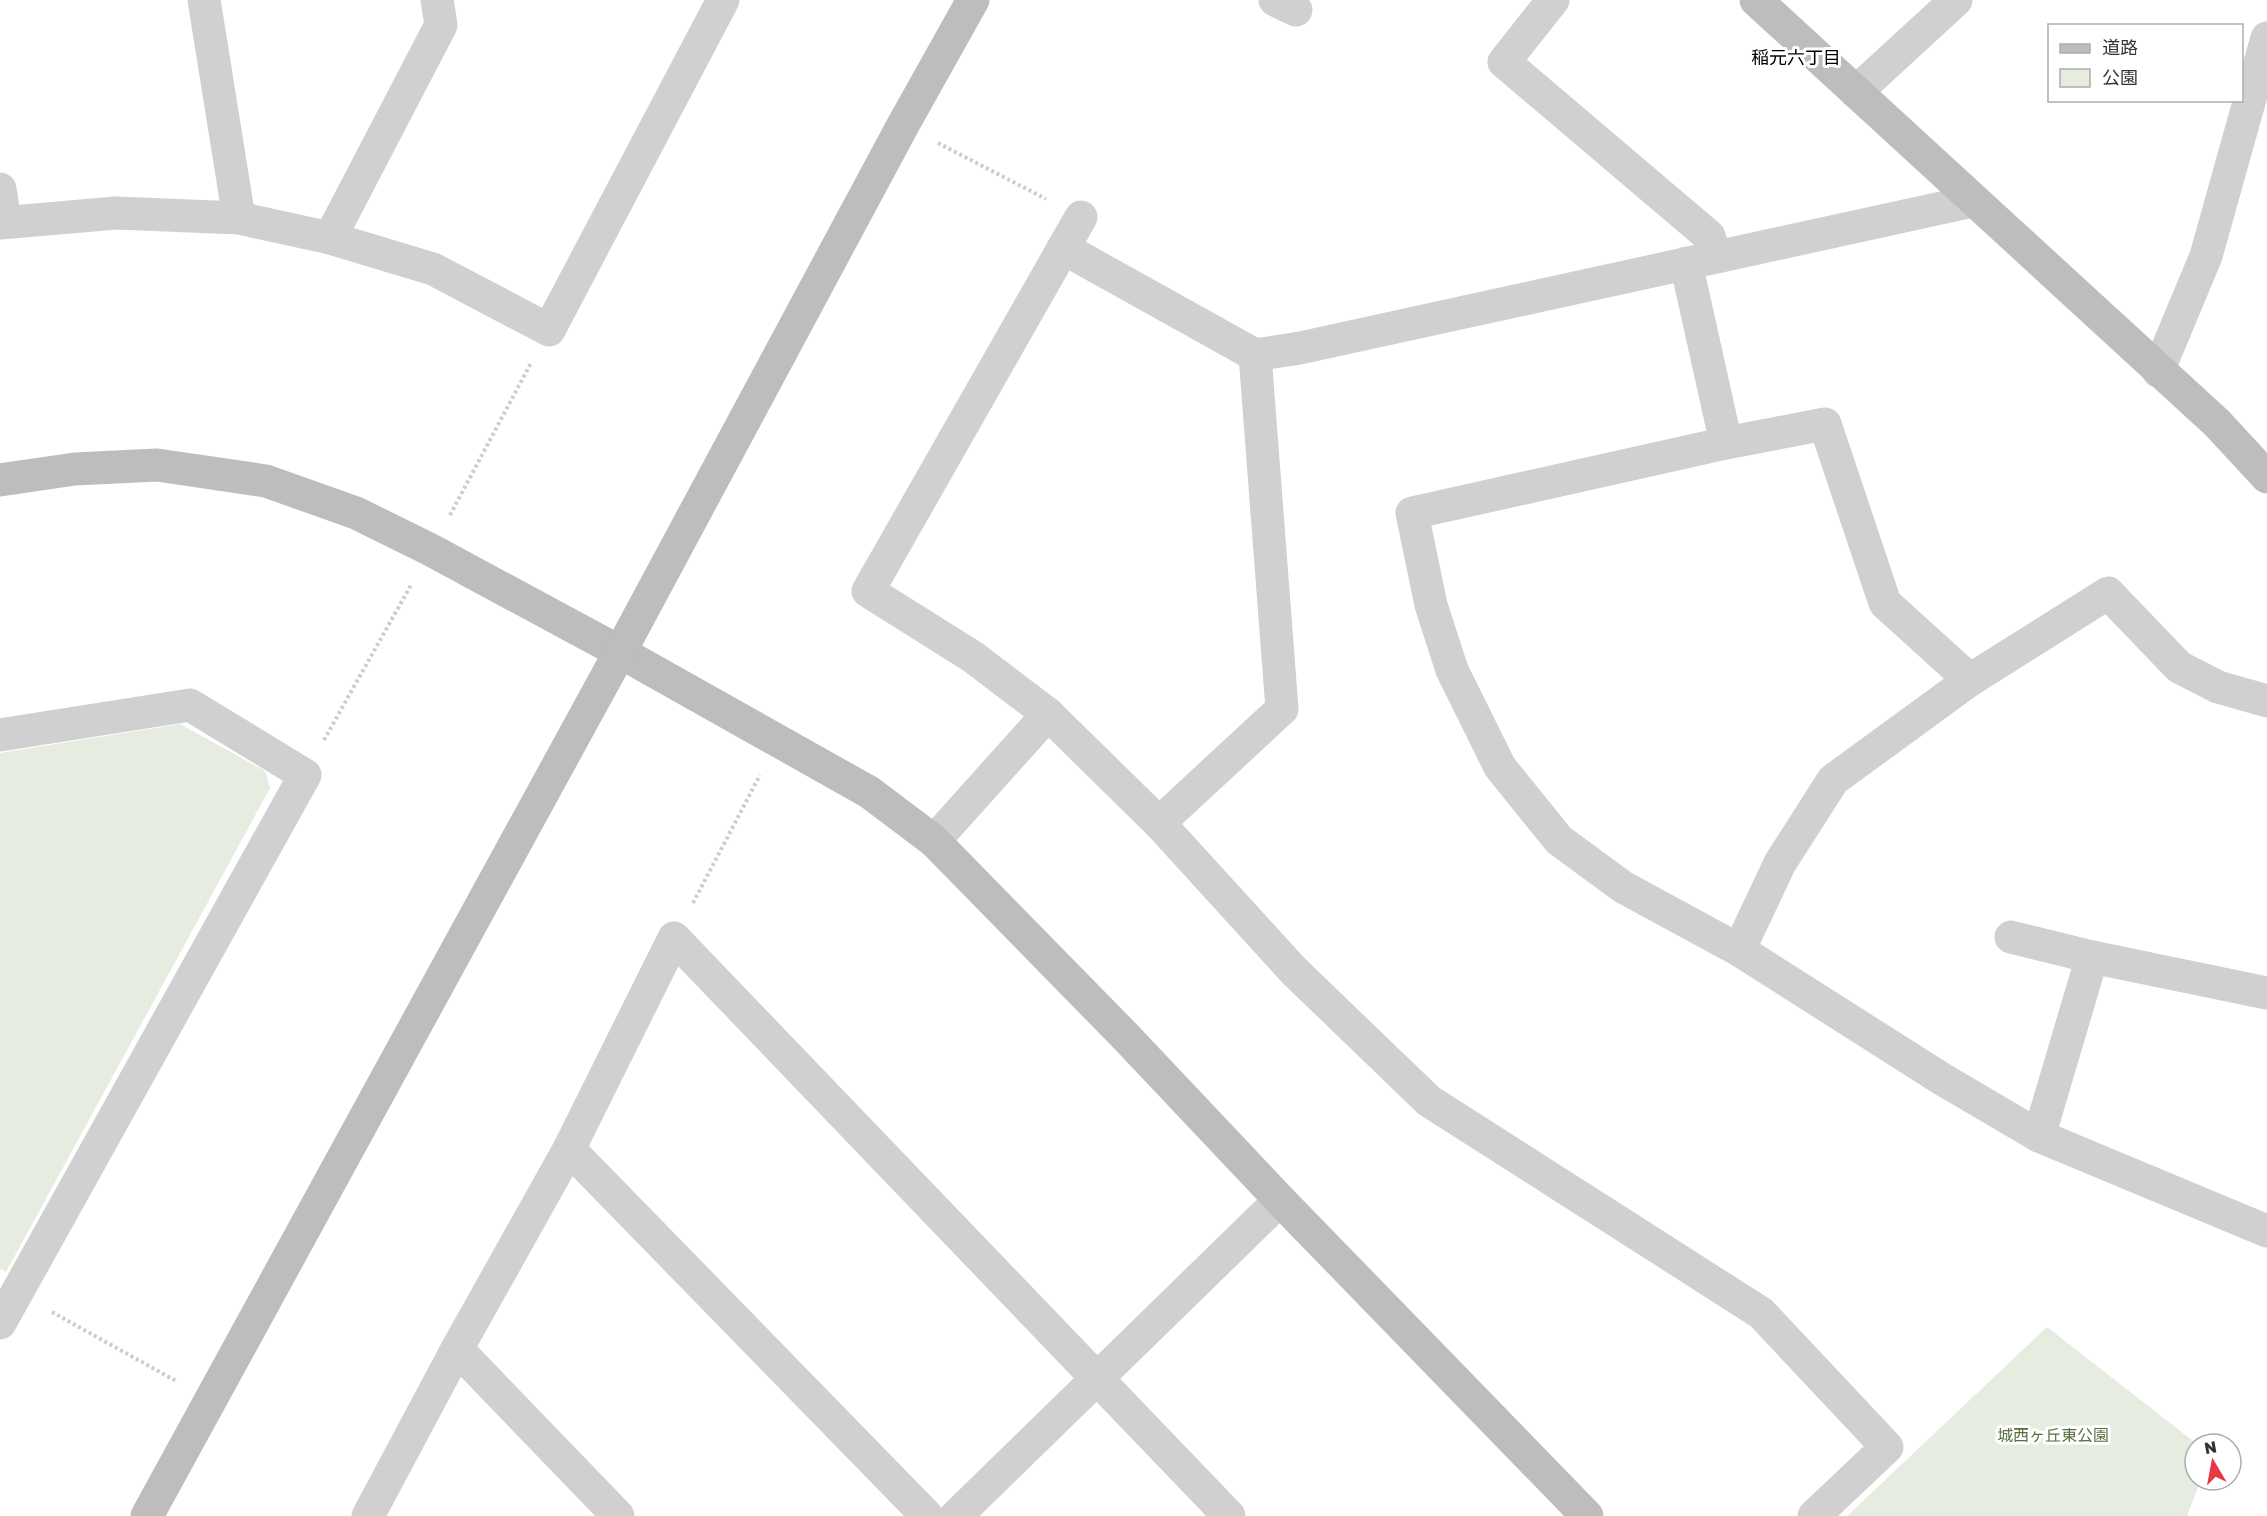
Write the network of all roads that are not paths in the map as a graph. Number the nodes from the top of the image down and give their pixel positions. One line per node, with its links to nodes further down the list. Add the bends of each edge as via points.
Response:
1 (204, 0): 13 (street)
2 (437, 0): 15 (street, via 441,25)
3 (723, 0): 15 (street, via 549,330 433,269)
4 (972, 0): 23 (street)
5 (1552, 0): 17 (street, via 1504,62 1709,236)
6 (1756, 0): 9 (street)
7 (1956, 0): 9 (street)
8 (2267, 38): 19 (street, via 2206,256)
9 (1856, 92): 11 (street)
10 (0, 189): 14 (street)
11 (1973, 201): 17 (street); 19 (street)
12 (1081, 217): 16 (street)
13 (239, 218): 14 (street, via 116,213); 15 (street)
14 (3, 222)
15 (330, 238)
16 (1063, 248): 18 (street); 26 (street, via 868,591 973,657)
17 (1701, 260): 18 (street); 20 (street)
18 (1255, 355): 28 (street, via 1282,709)
19 (2158, 371): 21 (street, via 2217,423)
20 (1726, 443): 24 (street, via 1825,424 1885,603); 31 (street, via 1412,513 1431,605 1452,670 1500,767 1559,840 1623,887)
21 (2267, 477)
22 (0, 480): 23 (street, via 75,469 158,465 266,481 356,513)
23 (620, 652): 29 (street, via 869,792); 41 (street)
24 (1970, 680): 25 (street, via 2108,593 2179,667 2218,687); 31 (street, via 1833,780 1779,863)
25 (2267, 701)
26 (1048, 714): 28 (street); 29 (street)
27 (0, 735): 38 (street, via 190,705 304,775)
28 (1159, 823): 48 (street, via 1294,971 1429,1101 1761,1314 1785,1338 1887,1447)
29 (934, 841): 36 (street)
30 (2011, 937): 32 (street)
31 (1739, 950): 34 (street)
32 (2092, 957): 33 (street); 34 (street)
33 (2267, 993)
34 (2038, 1136): 37 (street)
35 (569, 1149): 39 (street); 40 (street, via 674,939); 44 (street)
36 (1280, 1200): 40 (street); 47 (street)
37 (2267, 1232)
38 (0, 1323)
39 (457, 1349): 42 (street); 43 (street)
40 (1097, 1376): 45 (street); 46 (street)
41 (147, 1516)
42 (368, 1516)
43 (618, 1516)
44 (927, 1516)
45 (956, 1516)
46 (1229, 1516)
47 (1587, 1516)
48 (1815, 1516)

